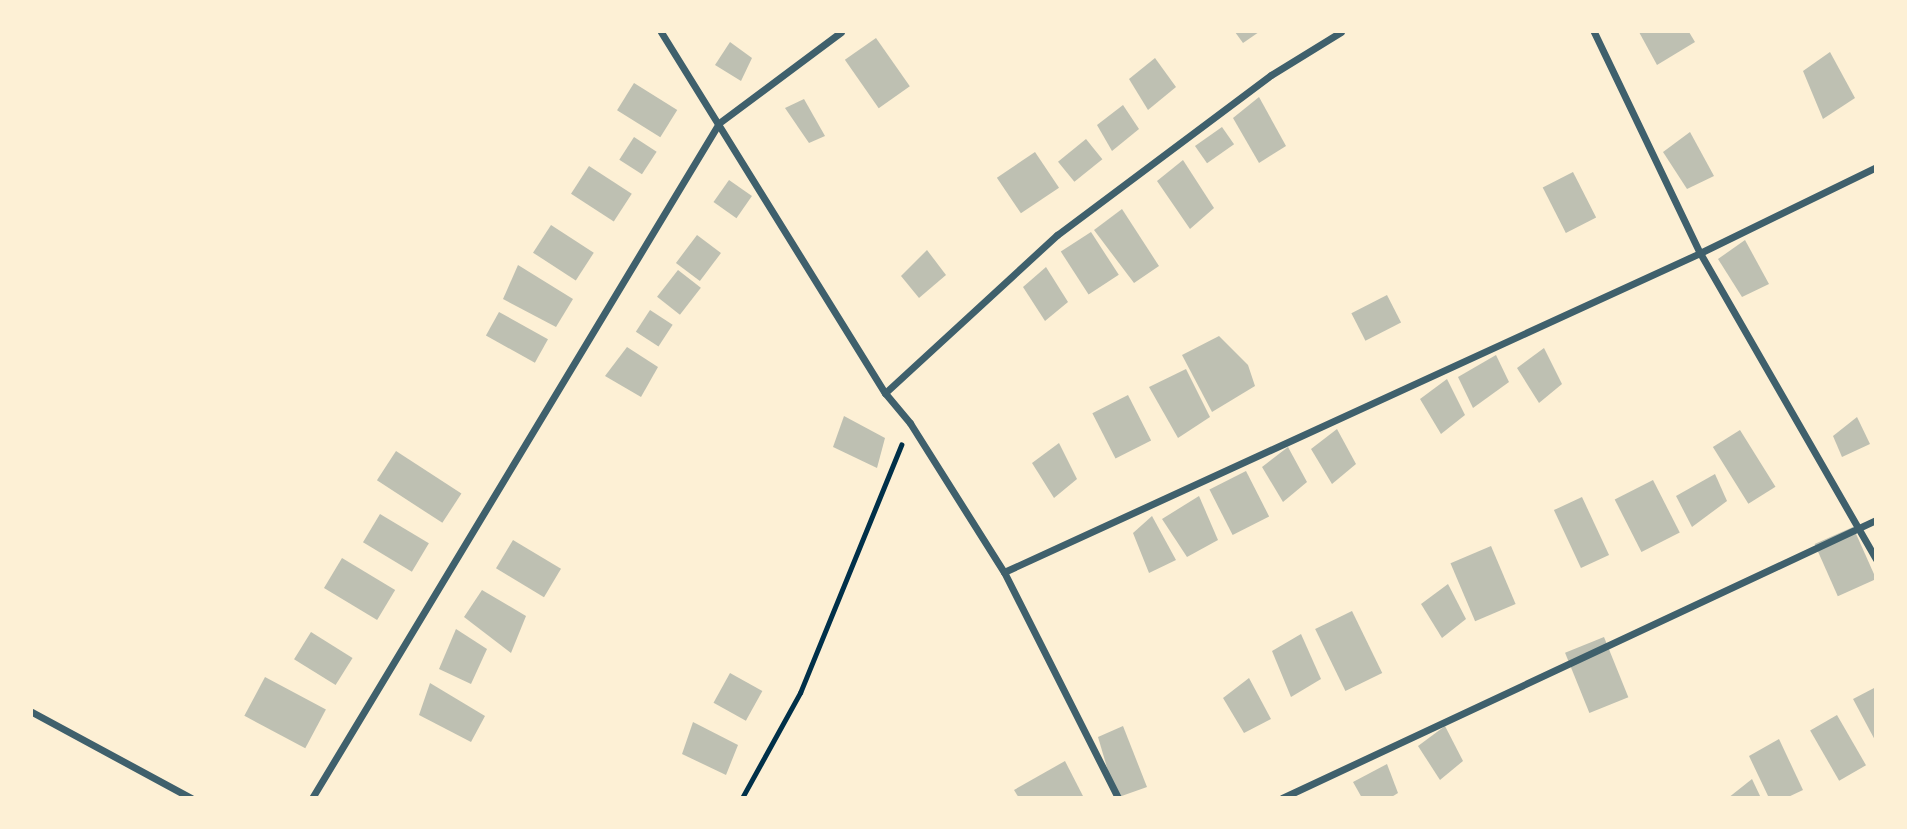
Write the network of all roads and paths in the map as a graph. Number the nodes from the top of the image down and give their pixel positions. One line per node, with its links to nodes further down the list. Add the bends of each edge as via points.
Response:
1 (661, 32): 5 (street)
2 (841, 32): 5 (street)
3 (1341, 32): 8 (street, via 1271,75 1057,235)
4 (1594, 32): 7 (street)
5 (719, 122): 8 (street); 16 (street)
6 (1875, 167): 7 (street)
7 (1700, 253): 11 (street); 13 (street)
8 (885, 393): 9 (street)
9 (909, 423): 13 (street); 17 (path, via 800,693)
10 (1875, 520): 11 (street)
11 (1857, 529): 12 (street); 19 (street)
12 (1875, 559)
13 (1004, 572): 18 (street)
14 (32, 712): 15 (street)
15 (191, 797)
16 (312, 797)
17 (742, 797)
18 (1118, 797)
19 (1282, 797)

